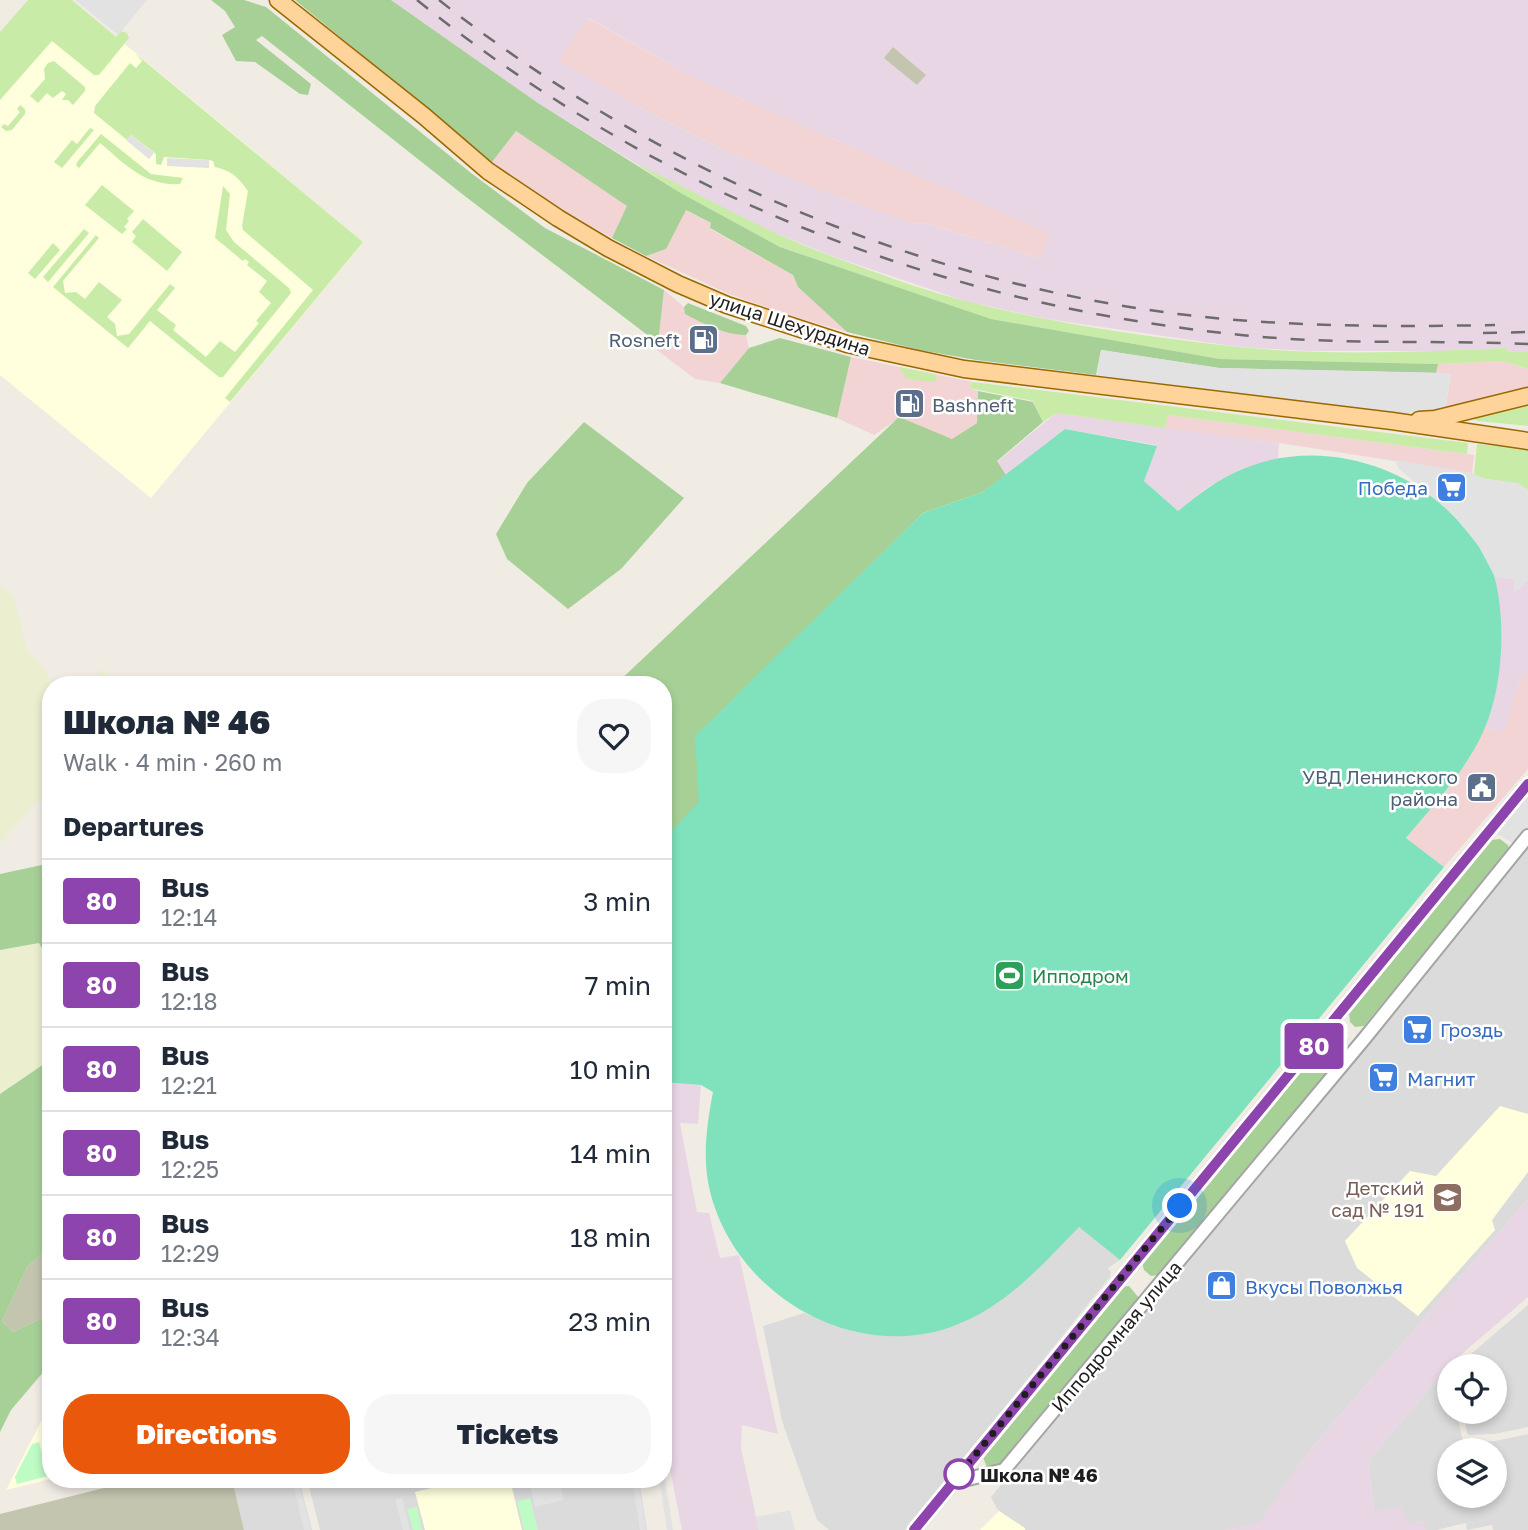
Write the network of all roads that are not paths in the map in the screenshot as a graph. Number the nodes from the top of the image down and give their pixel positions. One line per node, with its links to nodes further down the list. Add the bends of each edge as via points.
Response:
1 (278, 0): 4 (main road, улица Шехурдина, via 488,171 608,248 727,305 847,344 964,369)
2 (1528, 397): 3 (main road, улица Шехурдина)
3 (1474, 409): 4 (main road, улица Шехурдина, via 1435,419); 5 (main road, via 1466,425)
4 (1392, 421): 5 (main road, улица Шехурдина)
5 (1479, 435): 6 (main road, улица Шехурдина)
6 (1528, 441)
7 (1528, 784): 9 (street, Ипподромная улица)
8 (1528, 836): 9 (street, Ипподромная улица, via 1004,1470)
9 (952, 1483): 10 (street, Ипподромная улица)
10 (914, 1530)

